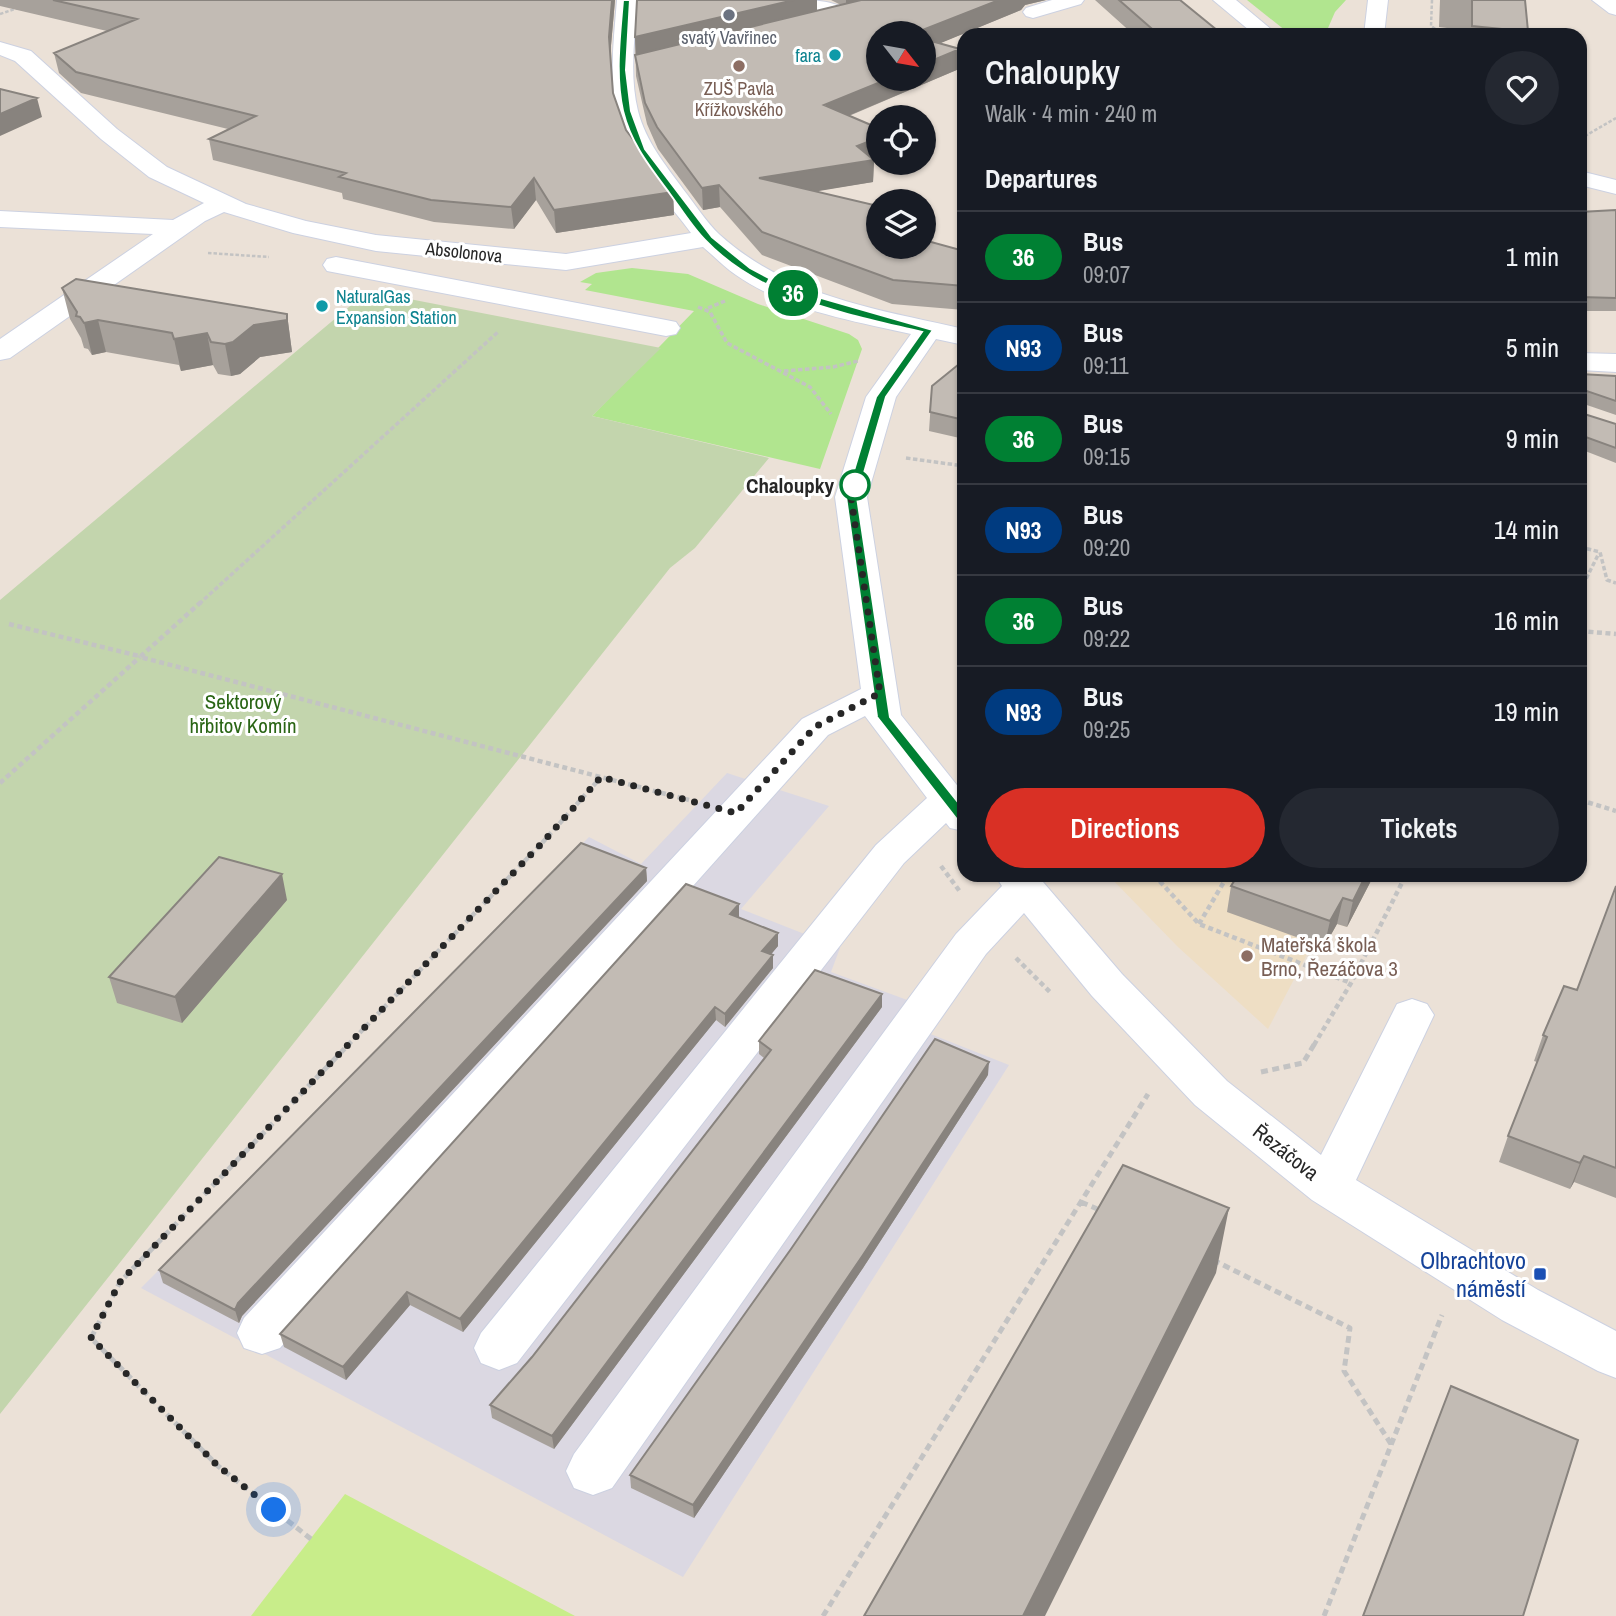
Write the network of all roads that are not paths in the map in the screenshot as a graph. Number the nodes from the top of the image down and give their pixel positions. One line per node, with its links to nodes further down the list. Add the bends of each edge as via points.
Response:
1 (626, 0): 20 (street, via 633,67 627,111 641,149)
2 (809, 0): 10 (street)
3 (1223, 0): 11 (street)
4 (1378, 0): 12 (street)
5 (1602, 0): 7 (street)
6 (1067, 1): 9 (street)
7 (1616, 9)
8 (869, 10): 10 (street)
9 (1033, 12)
10 (844, 17): 13 (street)
11 (1259, 28)
12 (1375, 28)
13 (791, 30)
14 (0, 48): 17 (street, Absolonova, via 23,56 158,172)
15 (1587, 180): 16 (street)
16 (1616, 187)
17 (224, 203): 19 (street); 23 (street, Absolonova, via 302,228 376,243)
18 (0, 219): 19 (street)
19 (178, 228): 22 (street)
20 (708, 239): 23 (street, Absolonova); 27 (street, via 747,270 787,291)
21 (0, 243): 22 (street)
22 (146, 250): 29 (street)
23 (566, 262): 25 (street)
24 (335, 265): 25 (street)
25 (536, 304): 26 (street)
26 (666, 328)
27 (928, 330): 28 (street); 32 (street, via 881,397 851,497)
28 (957, 336)
29 (0, 352)
30 (1587, 361): 31 (street)
31 (1616, 363)
32 (880, 693): 33 (street, via 883,717); 38 (street, via 815,727)
33 (956, 810): 39 (street, via 890,854)
34 (1019, 882): 41 (street)
35 (1021, 882): 37 (street, Řezáčova, via 1107,985 1212,1093)
36 (1412, 1015): 37 (street)
37 (1329, 1187): 40 (street, Řezáčova, via 1520,1305)
38 (262, 1333)
39 (499, 1348)
40 (1616, 1356)
41 (593, 1471)

